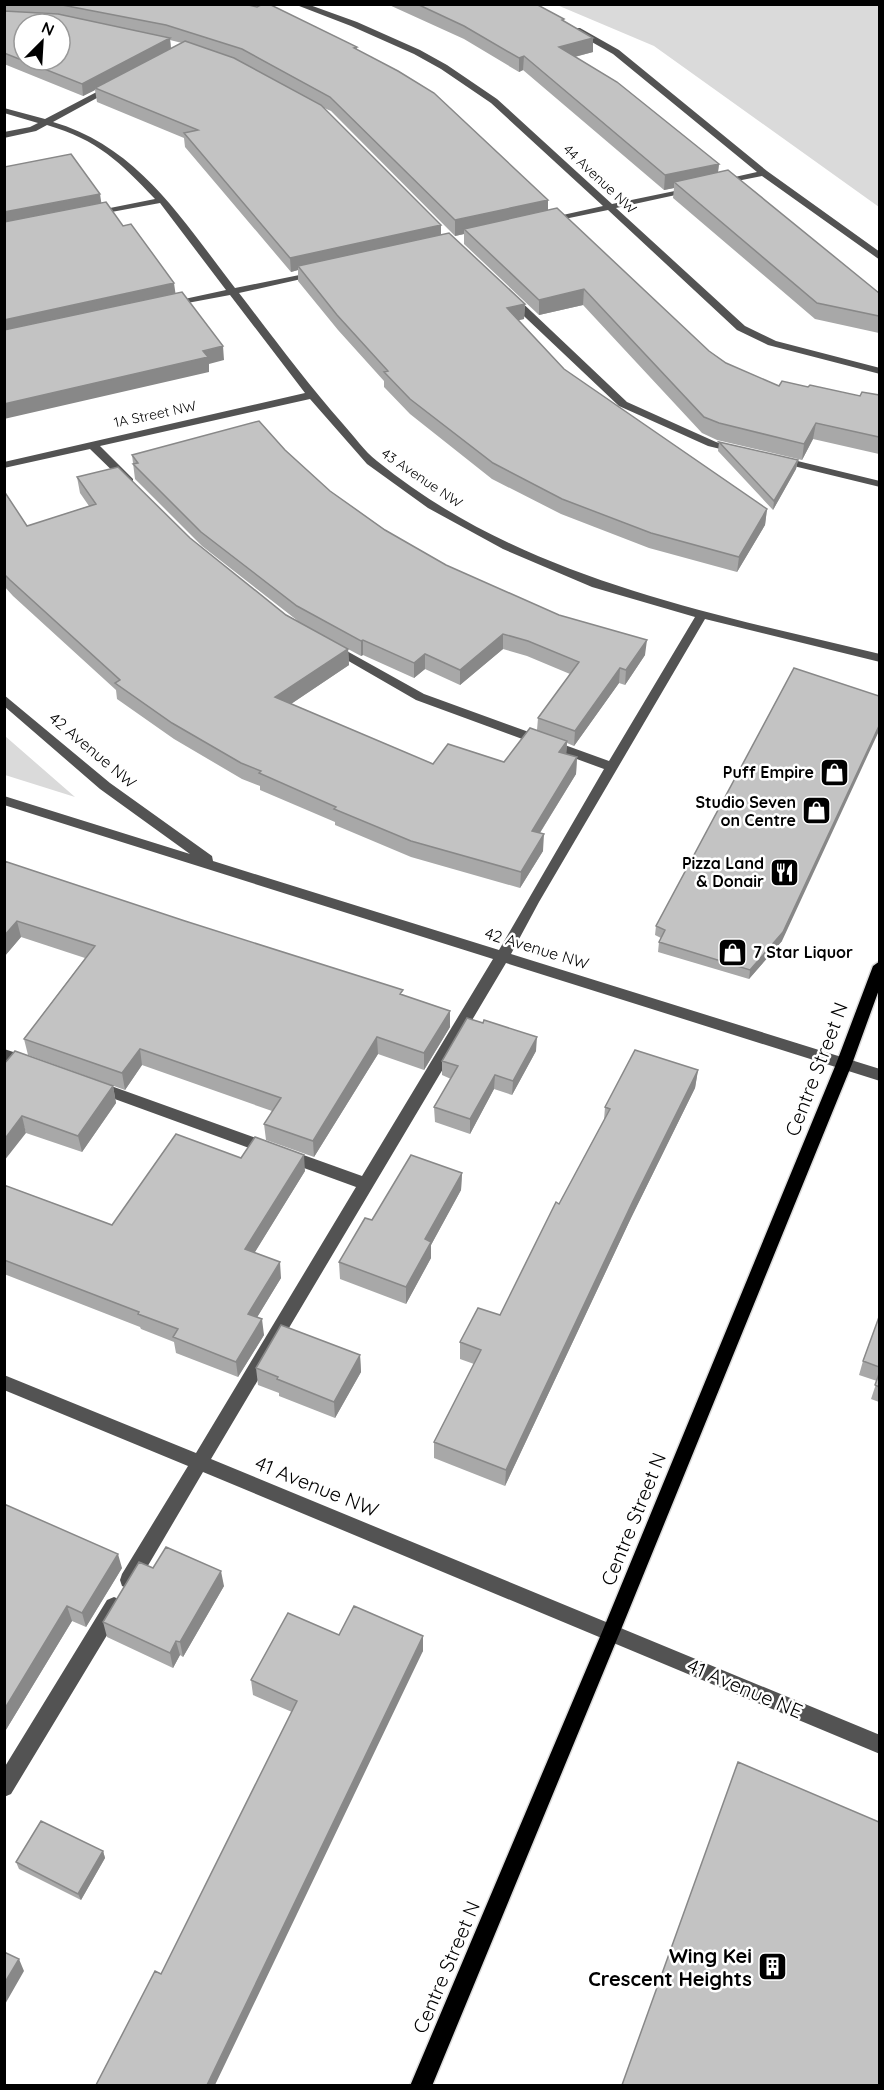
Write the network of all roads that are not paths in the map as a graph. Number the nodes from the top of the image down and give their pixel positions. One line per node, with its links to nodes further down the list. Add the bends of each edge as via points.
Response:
1 (298, 4): 11 (street, 44 Avenue NW, via 388,38 462,78 516,120)
2 (565, 23): 7 (street, via 616,52)
3 (123, 81): 5 (street)
4 (4, 110): 5 (street, 43 Avenue NW)
5 (48, 121): 6 (street); 10 (street, 43 Avenue NW, via 122,159)
6 (4, 135)
7 (764, 173): 8 (street); 14 (street)
8 (709, 185)
9 (698, 188): 11 (street)
10 (162, 200): 12 (street); 16 (street, 43 Avenue NW)
11 (611, 207): 13 (street); 19 (street, 44 Avenue NW, via 741,328 772,343)
12 (84, 216)
13 (533, 225)
14 (879, 256)
15 (331, 269): 16 (street)
16 (233, 291): 18 (street); 20 (street, 43 Avenue NW)
17 (504, 291): 22 (street, via 623,404 712,444)
18 (162, 306)
19 (879, 371)
20 (312, 395): 21 (street, 1A Street NW); 27 (street, 43 Avenue NW, via 371,462 432,506 518,552 578,577)
21 (91, 444): 24 (street, 1A Street NW); 26 (street)
22 (746, 452)
23 (768, 457): 25 (street)
24 (4, 465)
25 (879, 484)
26 (134, 487)
27 (702, 615): 29 (street, 43 Avenue NW); 31 (street)
28 (323, 642): 31 (street, via 420,698)
29 (879, 658)
30 (4, 699): 33 (street, 42 Avenue NW, via 105,786)
31 (613, 767): 34 (street)
32 (4, 800): 33 (street, 42 Avenue NW)
33 (220, 868): 34 (street, 42 Avenue NW)
34 (502, 956): 37 (street, 42 Avenue NW); 41 (street)
35 (879, 966): 37 (main road, Centre Street N)
36 (4, 1054): 38 (street)
37 (844, 1064): 39 (street, 42 Avenue NW); 44 (main road, Centre Street N)
38 (50, 1070)
39 (879, 1075)
40 (83, 1082): 41 (street)
41 (365, 1184): 43 (street)
42 (4, 1382): 43 (street, 41 Avenue NW)
43 (200, 1462): 44 (street, 41 Avenue NW); 46 (street)
44 (611, 1632): 45 (street, 41 Avenue NE); 47 (main road, Centre Street N)
45 (879, 1745)
46 (4, 1786)
47 (421, 2085)

